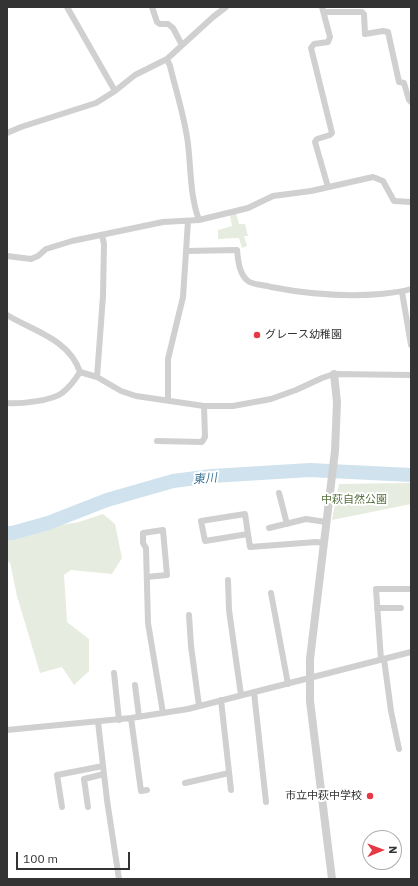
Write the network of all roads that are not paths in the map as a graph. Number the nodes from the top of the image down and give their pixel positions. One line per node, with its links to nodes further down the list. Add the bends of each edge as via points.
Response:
1 (67, 7): 7 (street)
2 (152, 7): 5 (street, via 157,22 173,28)
3 (226, 7): 5 (street)
4 (323, 10): 8 (street, via 362,12 365,34 388,32 399,82 404,83 408,100); 10 (street, via 330,37 328,42 314,44 310,48 332,133 316,139 315,142)
5 (182, 45): 6 (street)
6 (167, 59): 7 (street, via 135,75); 12 (street, via 188,144 190,174)
7 (115, 91): 9 (street, via 96,103)
8 (411, 102)
9 (7, 133)
10 (328, 187): 11 (street, via 373,177 383,182 394,201); 12 (street, via 273,196 248,208)
11 (411, 202)
12 (199, 220): 13 (street)
13 (188, 221): 14 (street, via 163,222); 15 (street)
14 (102, 235): 16 (street, via 46,249 31,259); 24 (street, via 103,296)
15 (186, 251): 18 (street, via 237,250 244,278 249,282 270,286 318,294 365,295); 25 (street, via 183,297 168,358)
16 (7, 256)
17 (411, 289): 18 (street)
18 (402, 292): 20 (street)
19 (7, 315): 21 (street, via 58,342 70,352)
20 (411, 345)
21 (80, 372): 24 (street); 26 (street, via 72,385 54,397 20,404)
22 (334, 374): 23 (street); 27 (street, via 271,399 233,406); 30 (street, via 337,402 335,451)
23 (411, 375)
24 (97, 377): 25 (street, via 136,396)
25 (168, 399): 27 (street)
26 (7, 403)
27 (204, 406): 28 (street, via 205,437 202,442)
28 (157, 441)
29 (279, 493): 31 (street)
30 (326, 522): 31 (street, via 306,519); 34 (street)
31 (287, 524): 32 (street)
32 (269, 528)
33 (248, 534): 33 (street, via 245,514 201,521 204,541); 34 (street, via 250,547)
34 (324, 543): 45 (street)
35 (147, 577): 35 (street, via 167,575 162,530 143,533); 52 (street, via 148,623)
36 (228, 580): 49 (street, via 229,610)
37 (411, 589): 39 (street, via 376,589)
38 (271, 593): 46 (street)
39 (377, 608): 40 (street); 43 (street)
40 (401, 608)
41 (189, 615): 51 (street)
42 (411, 652): 43 (street)
43 (383, 659): 45 (street); 58 (street)
44 (114, 673): 55 (street)
45 (310, 678): 46 (street); 69 (street, via 310,701)
46 (288, 684): 48 (street)
47 (134, 685): 53 (street)
48 (254, 692): 49 (street); 65 (street)
49 (241, 695): 50 (street)
50 (221, 700): 51 (street); 61 (street)
51 (199, 706): 52 (street)
52 (163, 713): 53 (street)
53 (139, 717): 54 (street)
54 (131, 718): 55 (street); 63 (street, via 141,791)
55 (119, 720): 56 (street)
56 (98, 722): 57 (street); 59 (street)
57 (7, 730)
58 (399, 749)
59 (103, 766): 60 (street); 66 (street, via 57,775)
60 (104, 774): 67 (street, via 84,779); 68 (street)
61 (229, 774): 62 (street); 64 (street)
62 (185, 783)
63 (147, 790)
64 (230, 790)
65 (266, 802)
66 (62, 807)
67 (88, 807)
68 (119, 879)
69 (332, 879)

